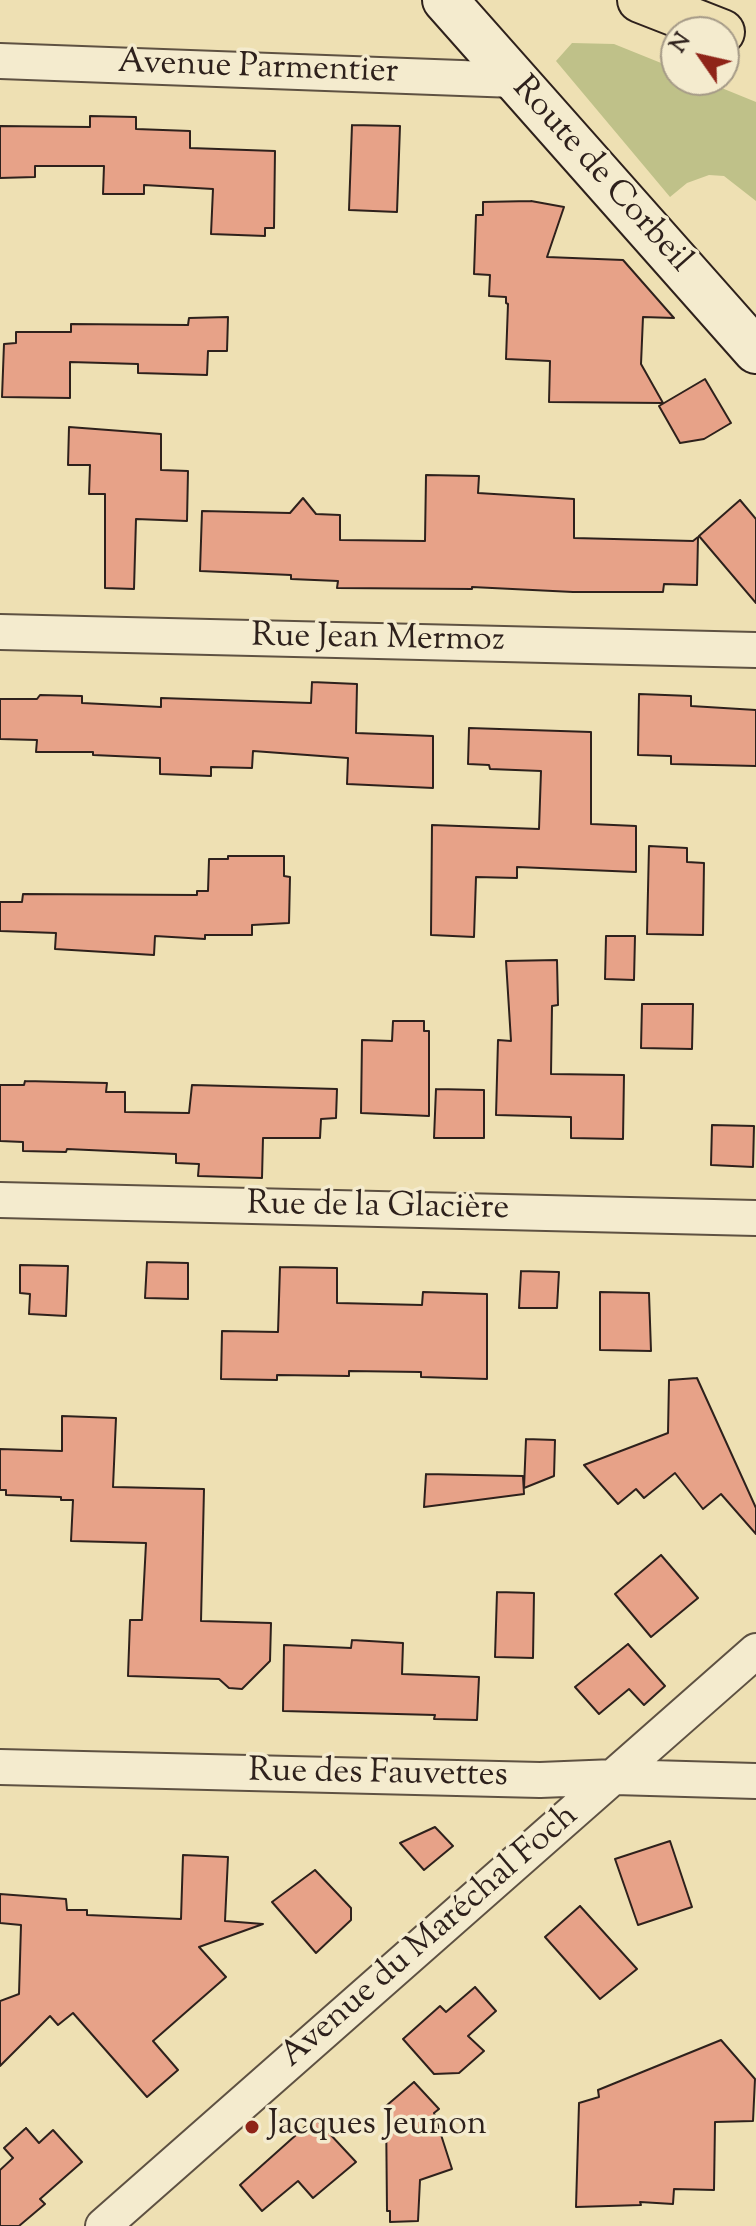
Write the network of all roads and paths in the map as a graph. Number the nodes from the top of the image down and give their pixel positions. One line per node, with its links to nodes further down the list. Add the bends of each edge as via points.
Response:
1 (445, 0): 5 (main road, Route de Corbeil)
2 (640, 0): 3 (main road)
3 (682, 16)
4 (0, 61): 5 (street, Avenue Parmentier)
5 (515, 80): 6 (main road, Route de Corbeil)
6 (756, 351)
7 (0, 632): 8 (street, Rue Jean Mermoz)
8 (756, 650)
9 (0, 1200): 10 (street, Rue de la Glacière)
10 (756, 1218)
11 (756, 1651): 13 (street, Avenue du Maréchal Foch)
12 (0, 1767): 13 (street, Rue des Fauvettes, via 540,1780)
13 (615, 1777): 14 (street, Rue des Fauvettes); 15 (street, Avenue du Maréchal Foch)
14 (756, 1781)
15 (103, 2226)

